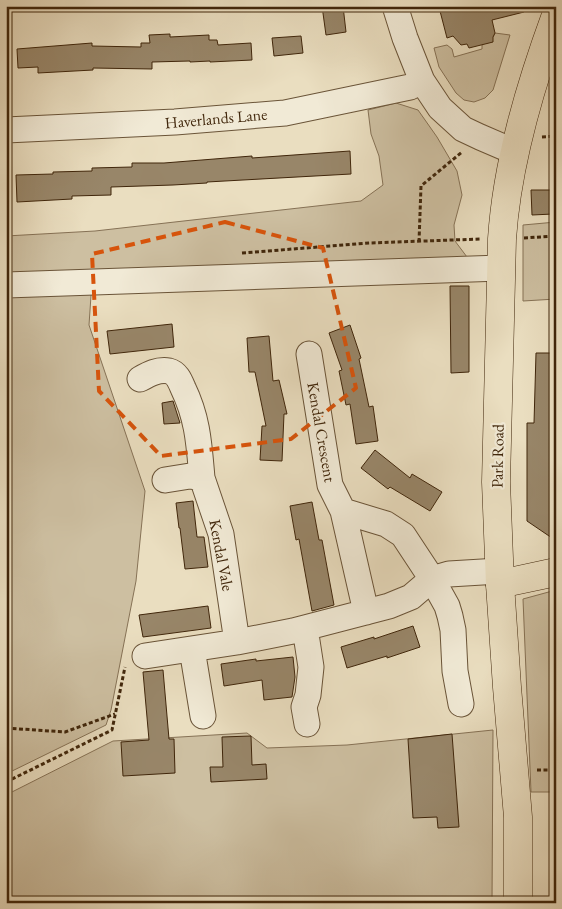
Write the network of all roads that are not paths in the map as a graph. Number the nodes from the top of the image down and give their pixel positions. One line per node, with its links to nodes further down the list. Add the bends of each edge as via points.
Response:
1 (395, 6): 3 (street)
2 (553, 32): 5 (main road, Park Road, via 533,81)
3 (422, 81): 4 (street, Haverlands Lane, via 410,87 285,113); 5 (street, via 440,108 464,129)
4 (6, 130)
5 (515, 152): 6 (main road, Park Road, via 504,209)
6 (501, 268): 7 (street); 14 (main road, Park Road, via 496,482)
7 (6, 285)
8 (309, 354): 12 (street, Kendal Crescent, via 330,485)
9 (140, 379): 10 (street, Kendal Vale, via 155,371 170,371 177,376 197,426)
10 (202, 478): 11 (street, via 190,476); 18 (street, Kendal Vale, via 221,534)
11 (165, 480)
12 (343, 511): 15 (street, via 386,524 403,535); 16 (street, Kendal Crescent)
13 (556, 572): 14 (main road)
14 (499, 578): 15 (street, via 449,574); 24 (main road, Park Road, via 518,817)
15 (432, 579): 16 (street, via 411,597); 21 (street, via 450,616)
16 (366, 612): 17 (street)
17 (299, 629): 18 (street); 23 (street, via 311,667 304,707)
18 (237, 642): 19 (street)
19 (192, 649): 20 (street); 22 (street)
20 (145, 656)
21 (460, 704)
22 (203, 716)
23 (307, 724)
24 (518, 903)

